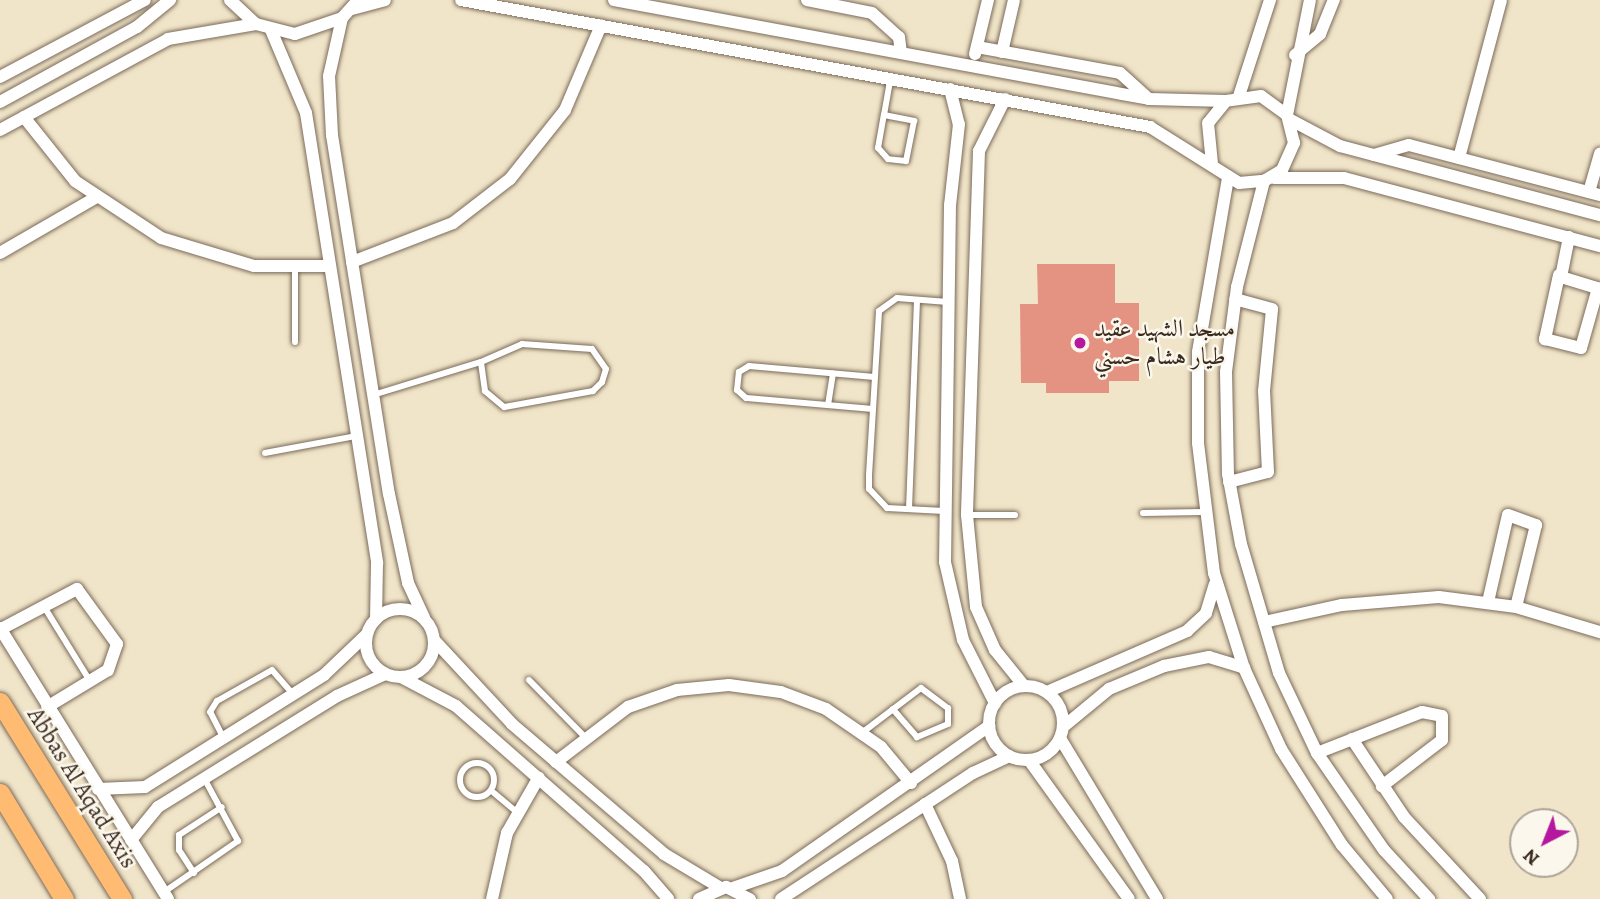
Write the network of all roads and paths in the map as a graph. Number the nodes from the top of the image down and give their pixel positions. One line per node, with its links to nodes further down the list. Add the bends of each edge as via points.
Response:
1 (145, 0): 25 (street)
2 (170, 0): 32 (street, via 137,27)
3 (230, 0): 17 (street)
4 (385, 0): 14 (street)
5 (461, 0): 18 (street)
6 (614, 0): 22 (street)
7 (807, 0): 15 (street)
8 (988, 0): 20 (street)
9 (1014, 0): 21 (street)
10 (1270, 0): 28 (street)
11 (1310, 0): 23 (street)
12 (1335, 0): 23 (street, via 1320,34)
13 (1501, 0): 39 (street)
14 (355, 4): 16 (street)
15 (855, 4): 22 (street, via 887,23)
16 (342, 18): 19 (street, via 307,32); 49 (street, via 329,105)
17 (256, 24): 19 (street); 34 (street, via 168,39)
18 (601, 26): 26 (street); 49 (street, via 570,102 510,179 453,223)
19 (271, 30): 50 (street, via 306,113)
20 (976, 47): 21 (street); 24 (street)
21 (1002, 52): 30 (street, via 1120,73)
22 (901, 53): 24 (street)
23 (1294, 55): 35 (street)
24 (972, 66): 30 (street)
25 (0, 77)
26 (890, 78): 27 (street); 33 (lane)
27 (950, 89): 29 (street); 56 (street, via 959,124)
28 (1239, 96): 31 (street); 35 (street, via 1271,100)
29 (1005, 99): 40 (street, via 1150,127); 71 (street, via 979,151)
30 (1149, 99): 31 (street)
31 (1226, 101): 40 (street, via 1206,130)
32 (0, 102)
33 (884, 115): 33 (lane, via 878,148 888,159 906,161 914,121)
34 (24, 117): 36 (street); 44 (street)
35 (1288, 117): 38 (street); 42 (street, via 1290,158)
36 (0, 130)
37 (1600, 154): 43 (street)
38 (1374, 155): 39 (street, via 1409,145); 45 (street)
39 (1459, 158): 43 (street)
40 (1212, 164): 41 (street)
41 (1228, 178): 42 (street); 69 (street, via 1198,352)
42 (1267, 180): 46 (street, via 1344,178); 54 (street)
43 (1595, 194)
44 (95, 198): 48 (street); 51 (street, via 182,248 229,261)
45 (1600, 215)
46 (1569, 237): 47 (street); 52 (street)
47 (1600, 246)
48 (0, 253)
49 (352, 262): 61 (street)
50 (328, 266): 51 (street); 64 (street)
51 (295, 268): 57 (lane)
52 (1559, 275): 53 (street); 53 (street, via 1545,339 1581,348)
53 (1599, 289)
54 (1235, 299): 66 (street, via 1226,372); 66 (street, via 1272,307 1264,391 1268,472)
55 (917, 300): 56 (lane); 60 (lane, via 897,298 879,311); 67 (lane)
56 (948, 302): 68 (street)
57 (295, 342)
58 (481, 362): 58 (lane, via 485,391 504,407 593,391 606,369 592,349 522,344); 61 (lane)
59 (833, 373): 60 (lane); 62 (lane); 62 (lane, via 749,366 739,372 737,390 746,397)
60 (874, 377): 63 (lane)
61 (373, 395): 78 (street, via 402,559)
62 (828, 405): 63 (lane)
63 (873, 409): 67 (lane, via 869,489 887,508)
64 (356, 436): 65 (lane); 77 (street, via 377,563)
65 (265, 453)
66 (1229, 482): 79 (street)
67 (909, 509): 68 (lane)
68 (944, 510): 93 (street, via 956,618)
69 (1204, 512): 70 (lane); 73 (street)
70 (1143, 513)
71 (967, 515): 72 (lane); 89 (street, via 976,607 995,650)
72 (1015, 515)
73 (1214, 573): 84 (street); 90 (street, via 1211,603 1194,626)
74 (1488, 602): 76 (street); 76 (street, via 1508,515 1536,525); 79 (street, via 1395,599)
75 (42, 604): 80 (street); 88 (lane); 88 (street, via 77,589 100,615 118,654)
76 (1516, 607): 81 (street)
77 (376, 618): 78 (street, via 403,608); 82 (street)
78 (424, 618): 83 (street)
79 (1264, 622): 102 (street, via 1279,673)
80 (0, 629): 94 (street)
81 (1600, 632)
82 (367, 634): 85 (street, via 371,661); 91 (street, via 345,659)
83 (435, 641): 86 (street, via 421,670); 105 (street, via 491,705)
84 (1244, 668): 98 (street, via 1209,657 1164,666 1109,689); 131 (street, via 1299,781)
85 (385, 674): 86 (street); 107 (street)
86 (401, 677): 106 (street, via 445,698)
87 (529, 680): 99 (lane)
88 (90, 681): 94 (street)
89 (1024, 686): 90 (street); 93 (street)
90 (1046, 692): 98 (street, via 1061,711)
91 (293, 694): 100 (street); 100 (lane, via 272,670 217,701 210,712)
92 (0, 702): 122 (main road, Abbas Al Aqad Axis)
93 (995, 703): 96 (street)
94 (47, 707): 110 (street)
95 (893, 709): 95 (lane, via 929,689 948,708 948,724 918,737); 97 (lane)
96 (989, 726): 103 (street); 108 (street)
97 (863, 732): 99 (street, via 806,700 729,685 652,697); 108 (street)
98 (1061, 733): 104 (street, via 1047,754); 130 (street)
99 (583, 735): 105 (street)
100 (224, 737): 110 (street, via 145,787)
101 (1352, 739): 102 (street); 109 (street); 109 (street, via 1428,711 1445,720 1442,740)
102 (1317, 753): 132 (street, via 1384,849)
103 (1009, 756): 104 (street); 113 (street)
104 (1029, 760): 129 (street)
105 (556, 762): 118 (street, via 664,855)
106 (540, 777): 115 (street); 124 (street)
107 (204, 778): 114 (lane); 116 (street, via 158,807)
108 (911, 783): 119 (street, via 782,871)
109 (1382, 786): 133 (street, via 1427,846)
110 (99, 789): 116 (street)
111 (0, 793): 121 (main road)
112 (494, 793): 112 (lane, via 494,776 473,763 463,765 460,784 484,798); 115 (lane)
113 (925, 804): 127 (street); 128 (street, via 952,861)
114 (222, 807): 117 (lane, via 238,841); 117 (lane, via 179,835 179,850)
115 (517, 812): 123 (street)
116 (131, 840): 120 (street)
117 (194, 873): 120 (lane)
118 (719, 887): 119 (street); 125 (street)
119 (733, 888): 126 (street)
120 (166, 896)
121 (64, 899)
122 (122, 899)
123 (492, 899)
124 (668, 899)
125 (699, 899)
126 (750, 899)
127 (781, 899)
128 (960, 899)
129 (1129, 899)
130 (1157, 899)
131 (1387, 899)
132 (1429, 899)
133 (1480, 899)

